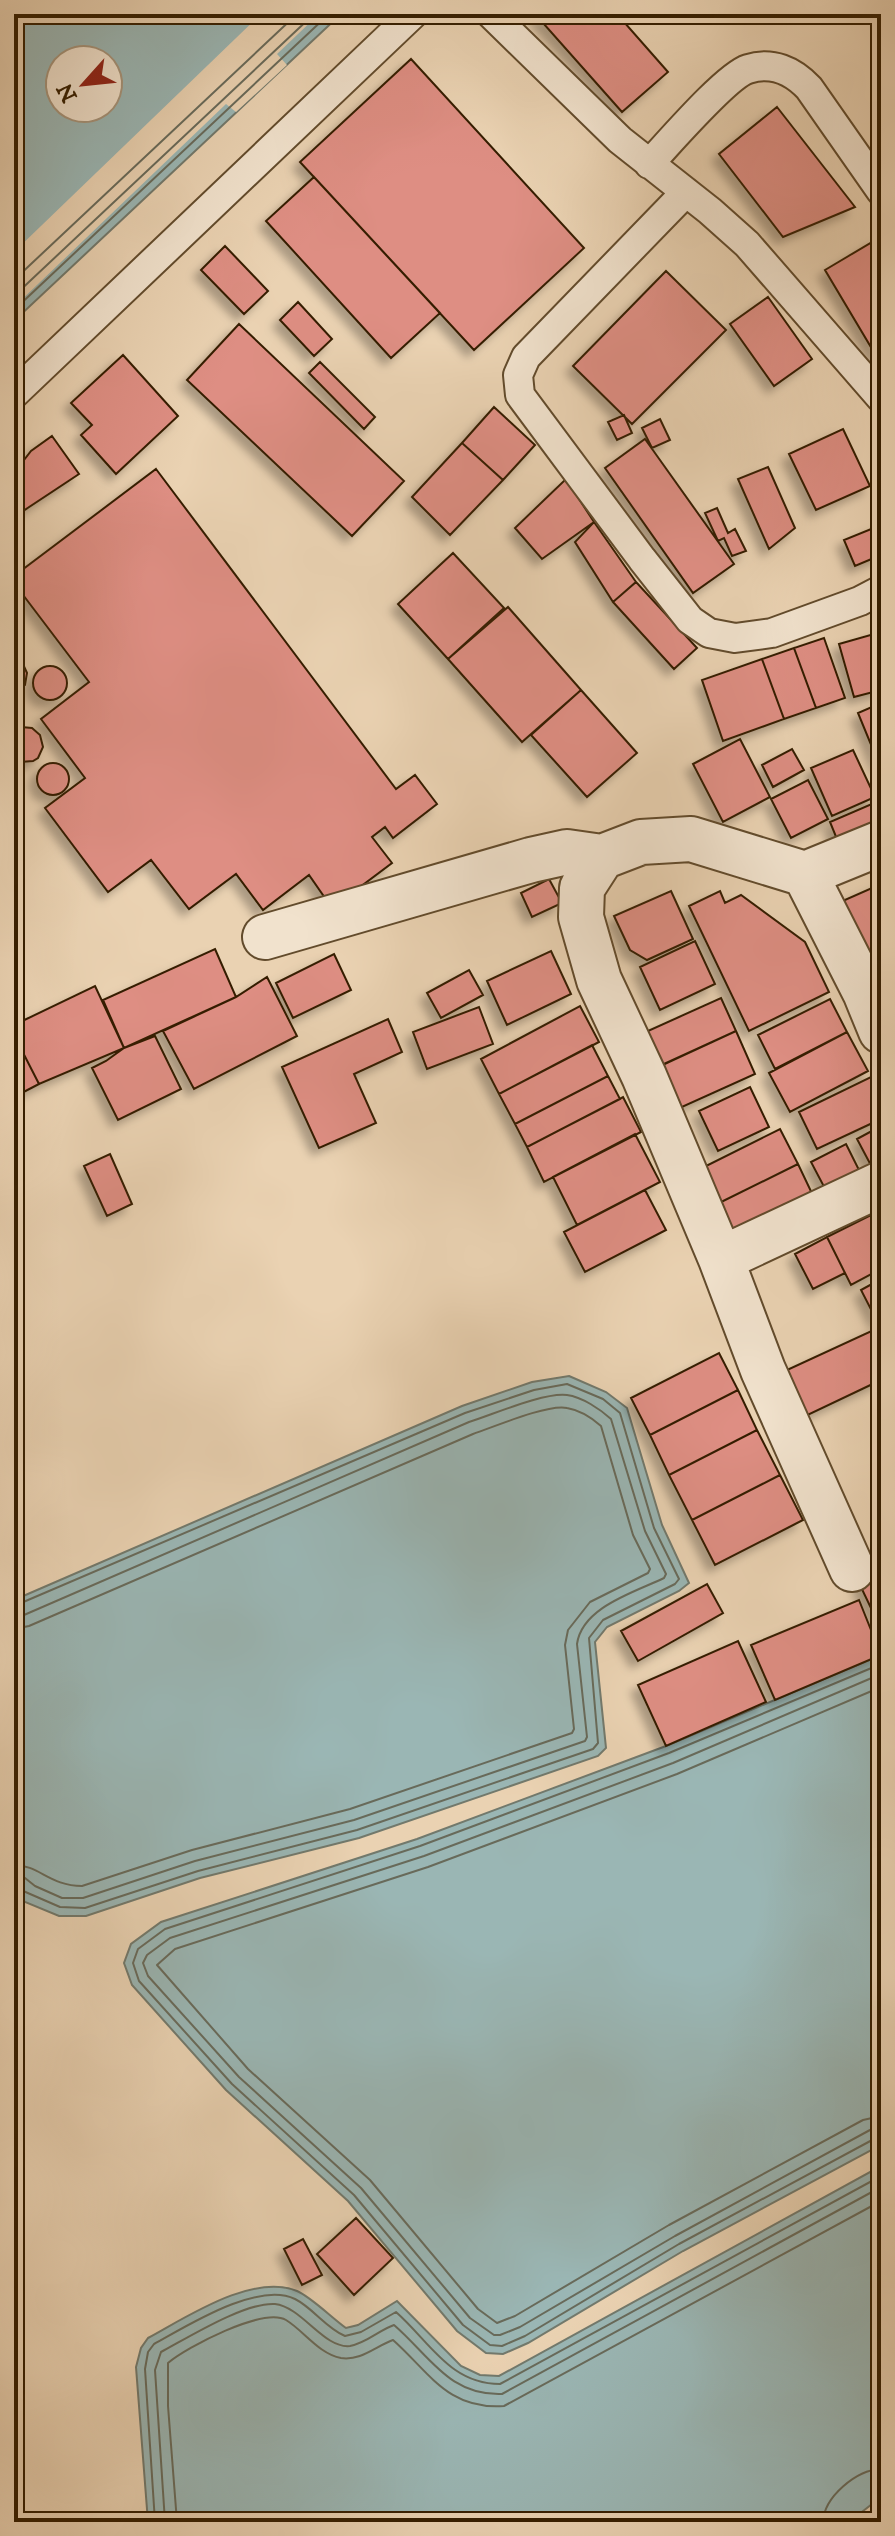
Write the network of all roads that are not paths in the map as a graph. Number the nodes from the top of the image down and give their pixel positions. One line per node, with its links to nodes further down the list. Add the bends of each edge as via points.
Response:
1 (413, 14): 6 (lane)
2 (491, 14): 3 (lane)
3 (649, 164): 4 (lane, via 726,85 745,70 763,66 795,74 809,88); 5 (lane)
4 (881, 191)
5 (686, 192): 7 (lane, via 747,244); 8 (lane, via 526,357 518,375 520,395 690,620 709,633 735,638 772,633)
6 (14, 394)
7 (881, 398)
8 (881, 590)
9 (881, 843): 11 (street)
10 (602, 857): 11 (street, via 641,842 691,839); 12 (street, via 567,852 531,860); 15 (street, via 582,888 581,917 599,980)
11 (805, 874): 13 (street)
12 (265, 937)
13 (881, 1031)
14 (881, 1184): 15 (street)
15 (721, 1259): 16 (street, via 763,1370)
16 (852, 1569)

